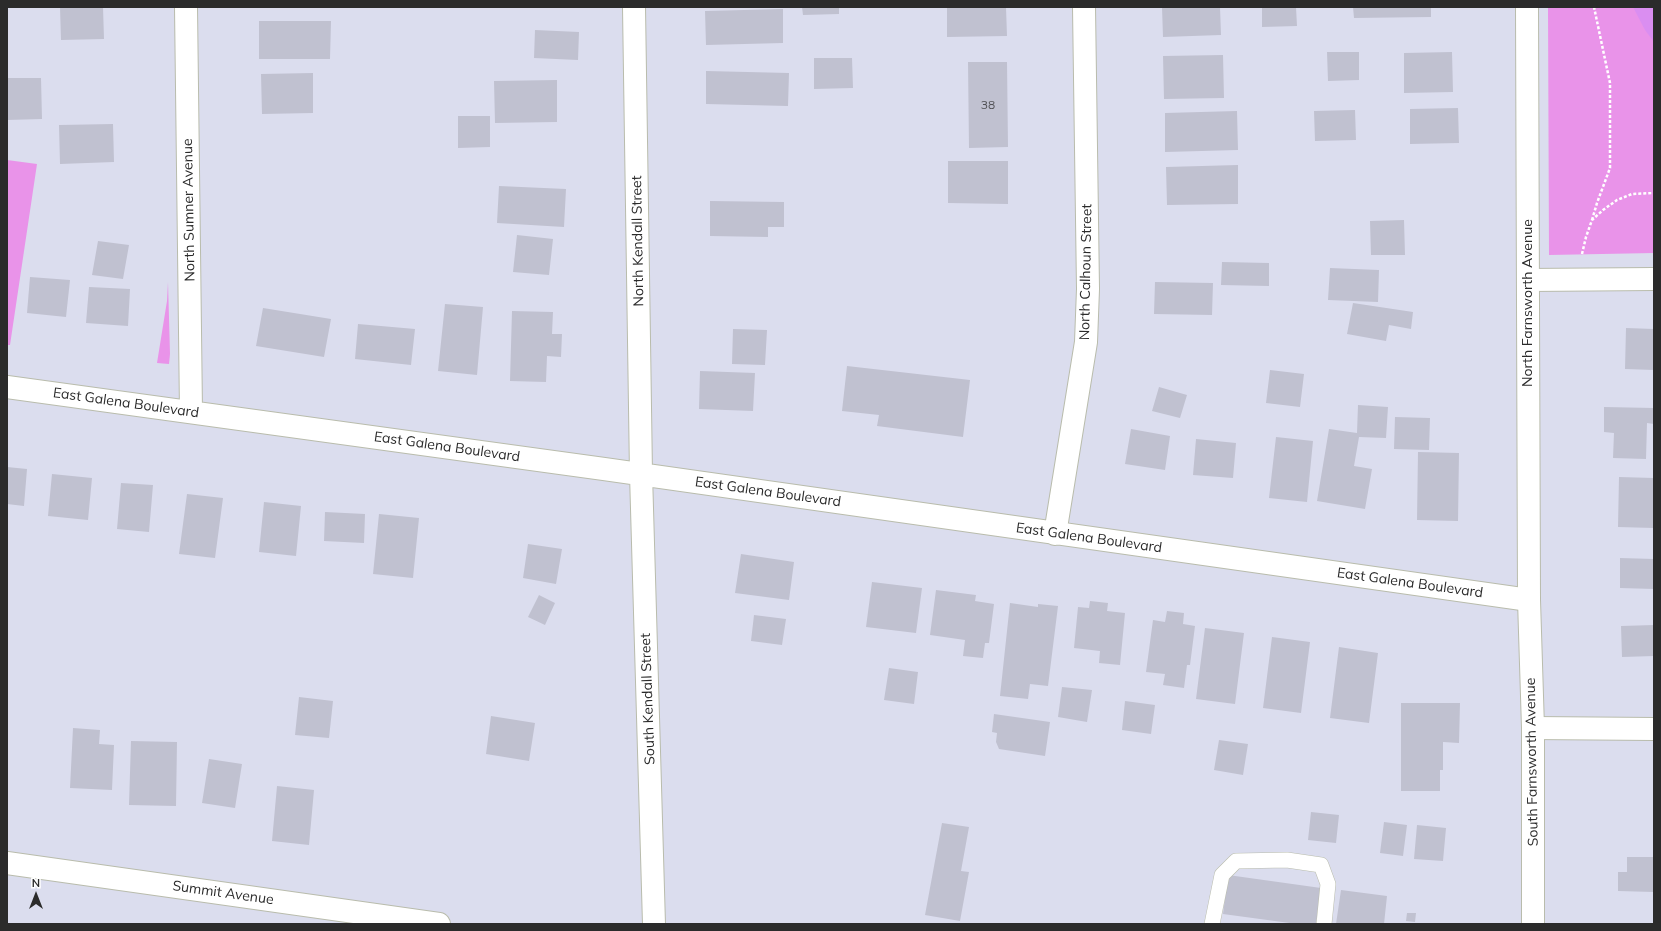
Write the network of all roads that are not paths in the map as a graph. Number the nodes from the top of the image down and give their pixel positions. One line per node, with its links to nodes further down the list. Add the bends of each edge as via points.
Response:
1 (186, 7): 8 (street, North Sumner Avenue)
2 (634, 7): 9 (street, North Kendall Street)
3 (1084, 7): 10 (street, North Calhoun Street, via 1088,289 1086,342)
4 (1527, 7): 6 (street, North Farnsworth Avenue)
5 (1654, 279): 6 (street)
6 (1528, 280): 11 (street, North Farnsworth Avenue)
7 (7, 387): 8 (street, East Galena Boulevard)
8 (192, 412): 9 (street, East Galena Boulevard)
9 (641, 474): 10 (street, East Galena Boulevard); 16 (street, South Kendall Street)
10 (1055, 534): 11 (street, East Galena Boulevard)
11 (1529, 600): 12 (street, South Farnsworth Avenue)
12 (1533, 728): 13 (street); 19 (street, South Farnsworth Avenue)
13 (1654, 729)
14 (7, 862): 15 (street, Summit Avenue)
15 (439, 924)
16 (654, 924)
17 (1212, 924): 18 (lane, via 1222,875 1236,862 1287,860 1321,865 1328,884)
18 (1324, 924)
19 (1533, 924)

